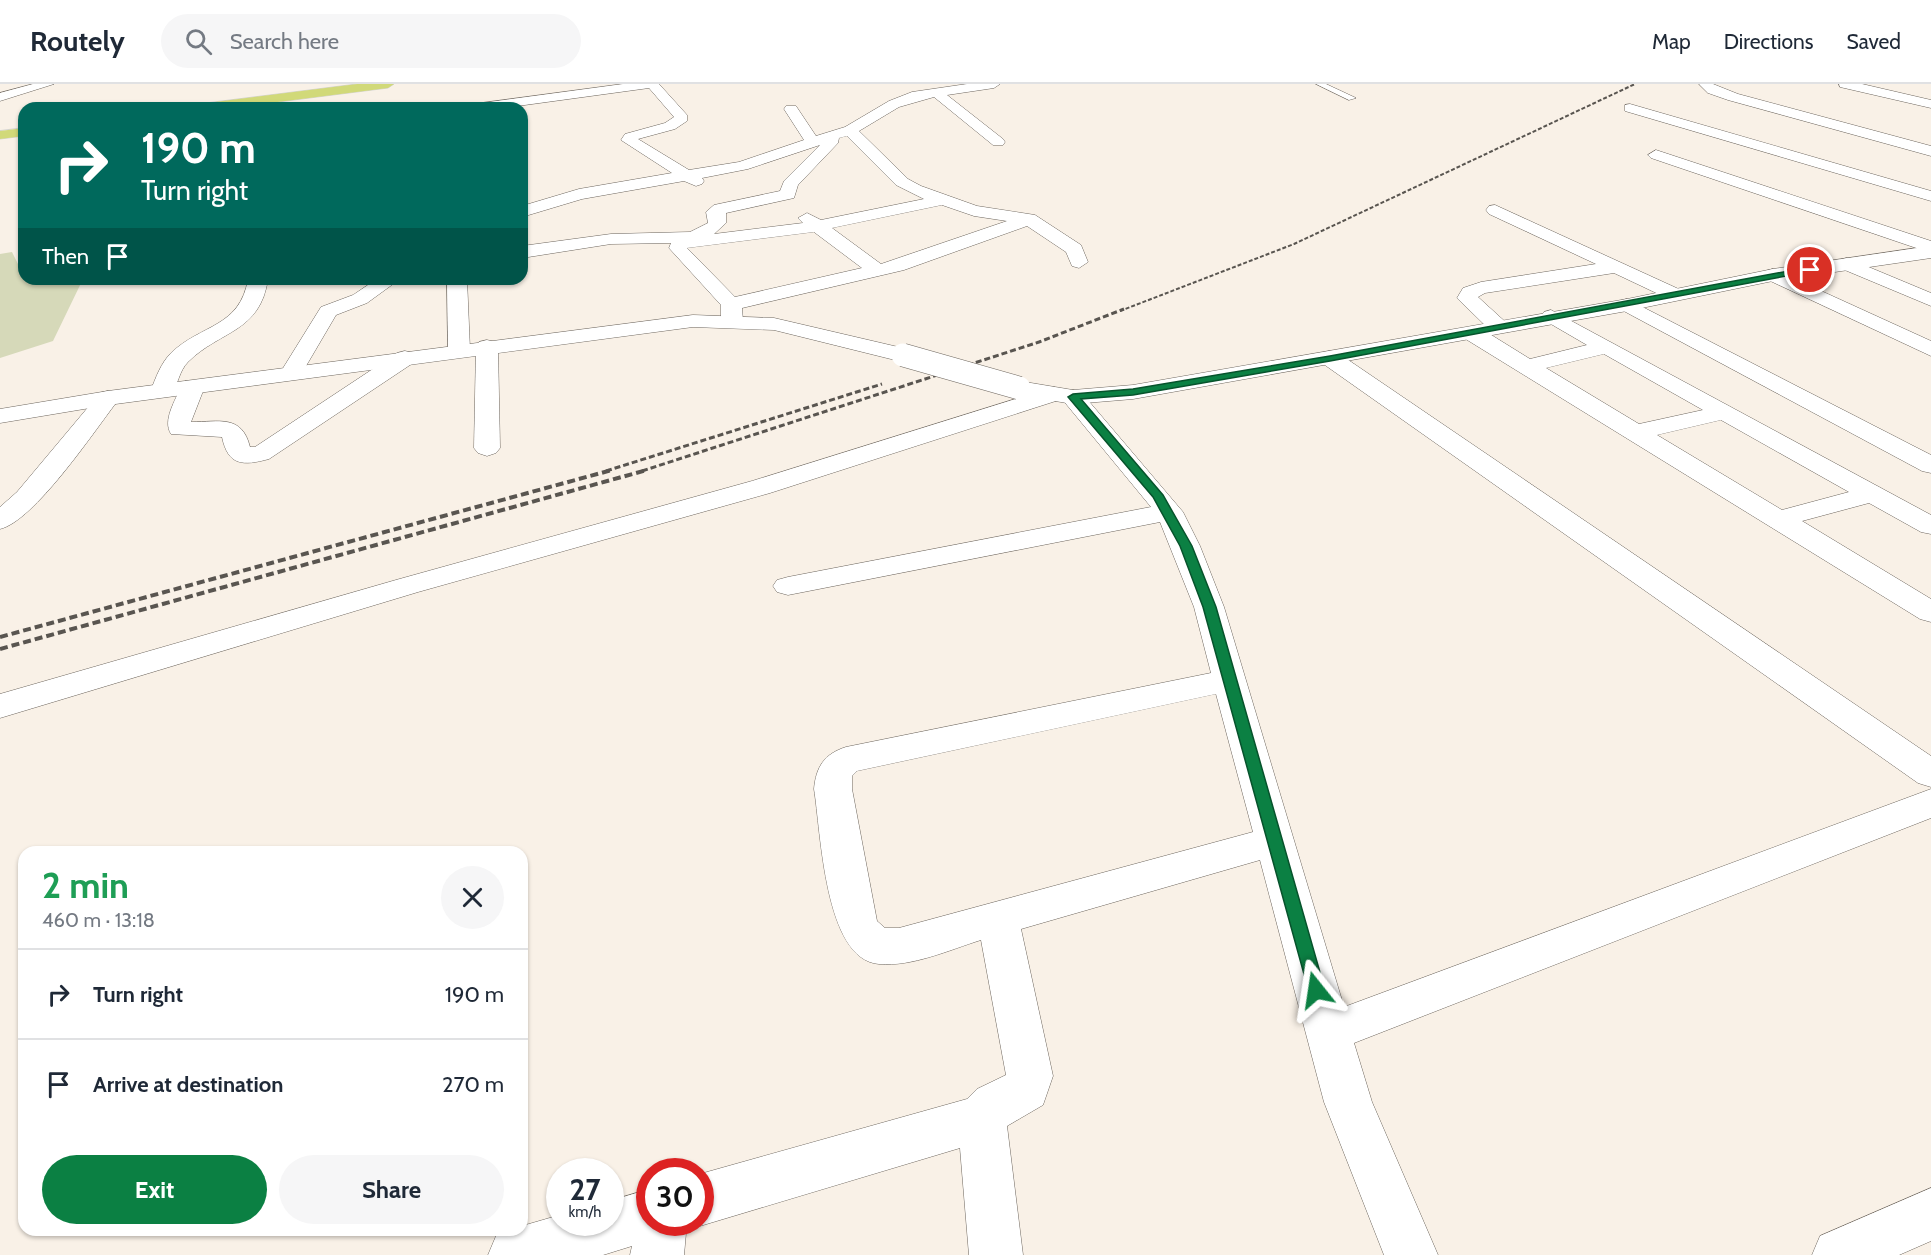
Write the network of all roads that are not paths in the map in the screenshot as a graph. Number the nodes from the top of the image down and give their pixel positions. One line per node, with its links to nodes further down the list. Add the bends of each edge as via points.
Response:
1 (48, 84): 9 (street)
2 (388, 84): 11 (main road)
3 (652, 84): 12 (street); 23 (street, via 682,118 628,140)
4 (994, 84): 8 (street)
5 (1320, 84): 10 (lane)
6 (1705, 84): 21 (street, via 1722,94)
7 (1845, 84): 13 (street)
8 (936, 92): 16 (street, via 904,99); 19 (street)
9 (0, 97)
10 (1352, 98)
11 (260, 102)
12 (517, 102)
13 (1931, 104)
14 (1630, 108): 24 (street)
15 (791, 109): 20 (street)
16 (845, 132): 20 (street); 25 (street, via 790,184 788,194); 26 (street, via 902,182)
17 (18, 133): 18 (main road)
18 (0, 135)
19 (998, 142)
20 (813, 143): 23 (street, via 742,166)
21 (1931, 151)
22 (1656, 155): 33 (street)
23 (689, 176): 27 (street); 28 (street, via 579,194)
24 (1931, 196)
25 (780, 197): 27 (street); 31 (street)
26 (943, 200): 30 (street, via 974,211); 31 (street)
27 (730, 205): 32 (street, via 715,212 714,227)
28 (528, 210)
29 (1494, 210): 40 (street)
30 (1029, 219): 37 (street, via 1074,249); 41 (street)
31 (818, 226): 32 (street, via 741,238); 41 (street)
32 (686, 240): 34 (street, via 611,239); 49 (street, via 678,248)
33 (1931, 247)
34 (528, 251)
35 (1931, 252): 36 (street)
36 (1907, 255): 38 (street); 39 (street)
37 (1079, 262)
38 (1847, 264): 42 (street); 47 (street)
39 (1931, 265)
40 (1616, 267): 46 (street); 51 (street, via 1470,292 1467,298)
41 (878, 271): 49 (street)
42 (1773, 275): 46 (street); 55 (street)
43 (258, 285): 62 (street, via 253,306 220,333 180,357)
44 (381, 285): 60 (street, via 360,299 328,311)
45 (457, 285): 56 (street)
46 (1676, 295): 48 (street)
47 (1931, 300)
48 (1627, 304): 50 (street); 69 (street)
49 (731, 312): 53 (street, via 693,321); 63 (street, bridge, via 1019,388)
50 (1551, 316): 51 (street); 54 (street)
51 (1500, 327): 52 (street)
52 (1472, 333): 58 (street); 59 (street)
53 (487, 347): 56 (street); 68 (street)
54 (1606, 347): 59 (street); 65 (street)
55 (1931, 349)
56 (459, 350): 57 (street)
57 (405, 358): 60 (street); 61 (street, via 260,454 243,455 238,451 234,433 228,430 180,429 179,422)
58 (1330, 358): 63 (street, via 1133,392); 79 (street)
59 (1527, 366): 67 (street)
60 (291, 373): 61 (street)
61 (194, 386): 62 (street)
62 (163, 390): 64 (street)
63 (1064, 395): 71 (street, via 1158,495); 78 (street, via 772,484)
64 (108, 398): 66 (street); 73 (street, via 27,498)
65 (1724, 412): 67 (street); 70 (street)
66 (0, 416)
67 (1635, 432): 72 (street)
68 (487, 448)
69 (1931, 465)
70 (1872, 494): 72 (street); 74 (street)
71 (1169, 512): 75 (street); 77 (street, via 1209,607)
72 (1779, 519): 76 (street)
73 (0, 521)
74 (1931, 526)
75 (788, 586)
76 (1931, 612)
77 (1230, 680): 81 (street); 82 (street, via 867,754 846,760 834,772 833,789 854,916 862,933 876,946 899,946)
78 (0, 706)
79 (1931, 774)
80 (1931, 803): 83 (street)
81 (1275, 841): 82 (street); 83 (street)
82 (998, 918): 84 (street, via 1030,1076 1026,1089 994,1105)
83 (1328, 1033): 92 (street, via 1348,1102)
84 (982, 1118): 85 (street); 91 (street)
85 (714, 1196)
86 (1931, 1214): 93 (street)
87 (636, 1219): 89 (street)
88 (659, 1236): 90 (street)
89 (515, 1255)
90 (657, 1255)
91 (996, 1255)
92 (1411, 1255)
93 (1839, 1255)

